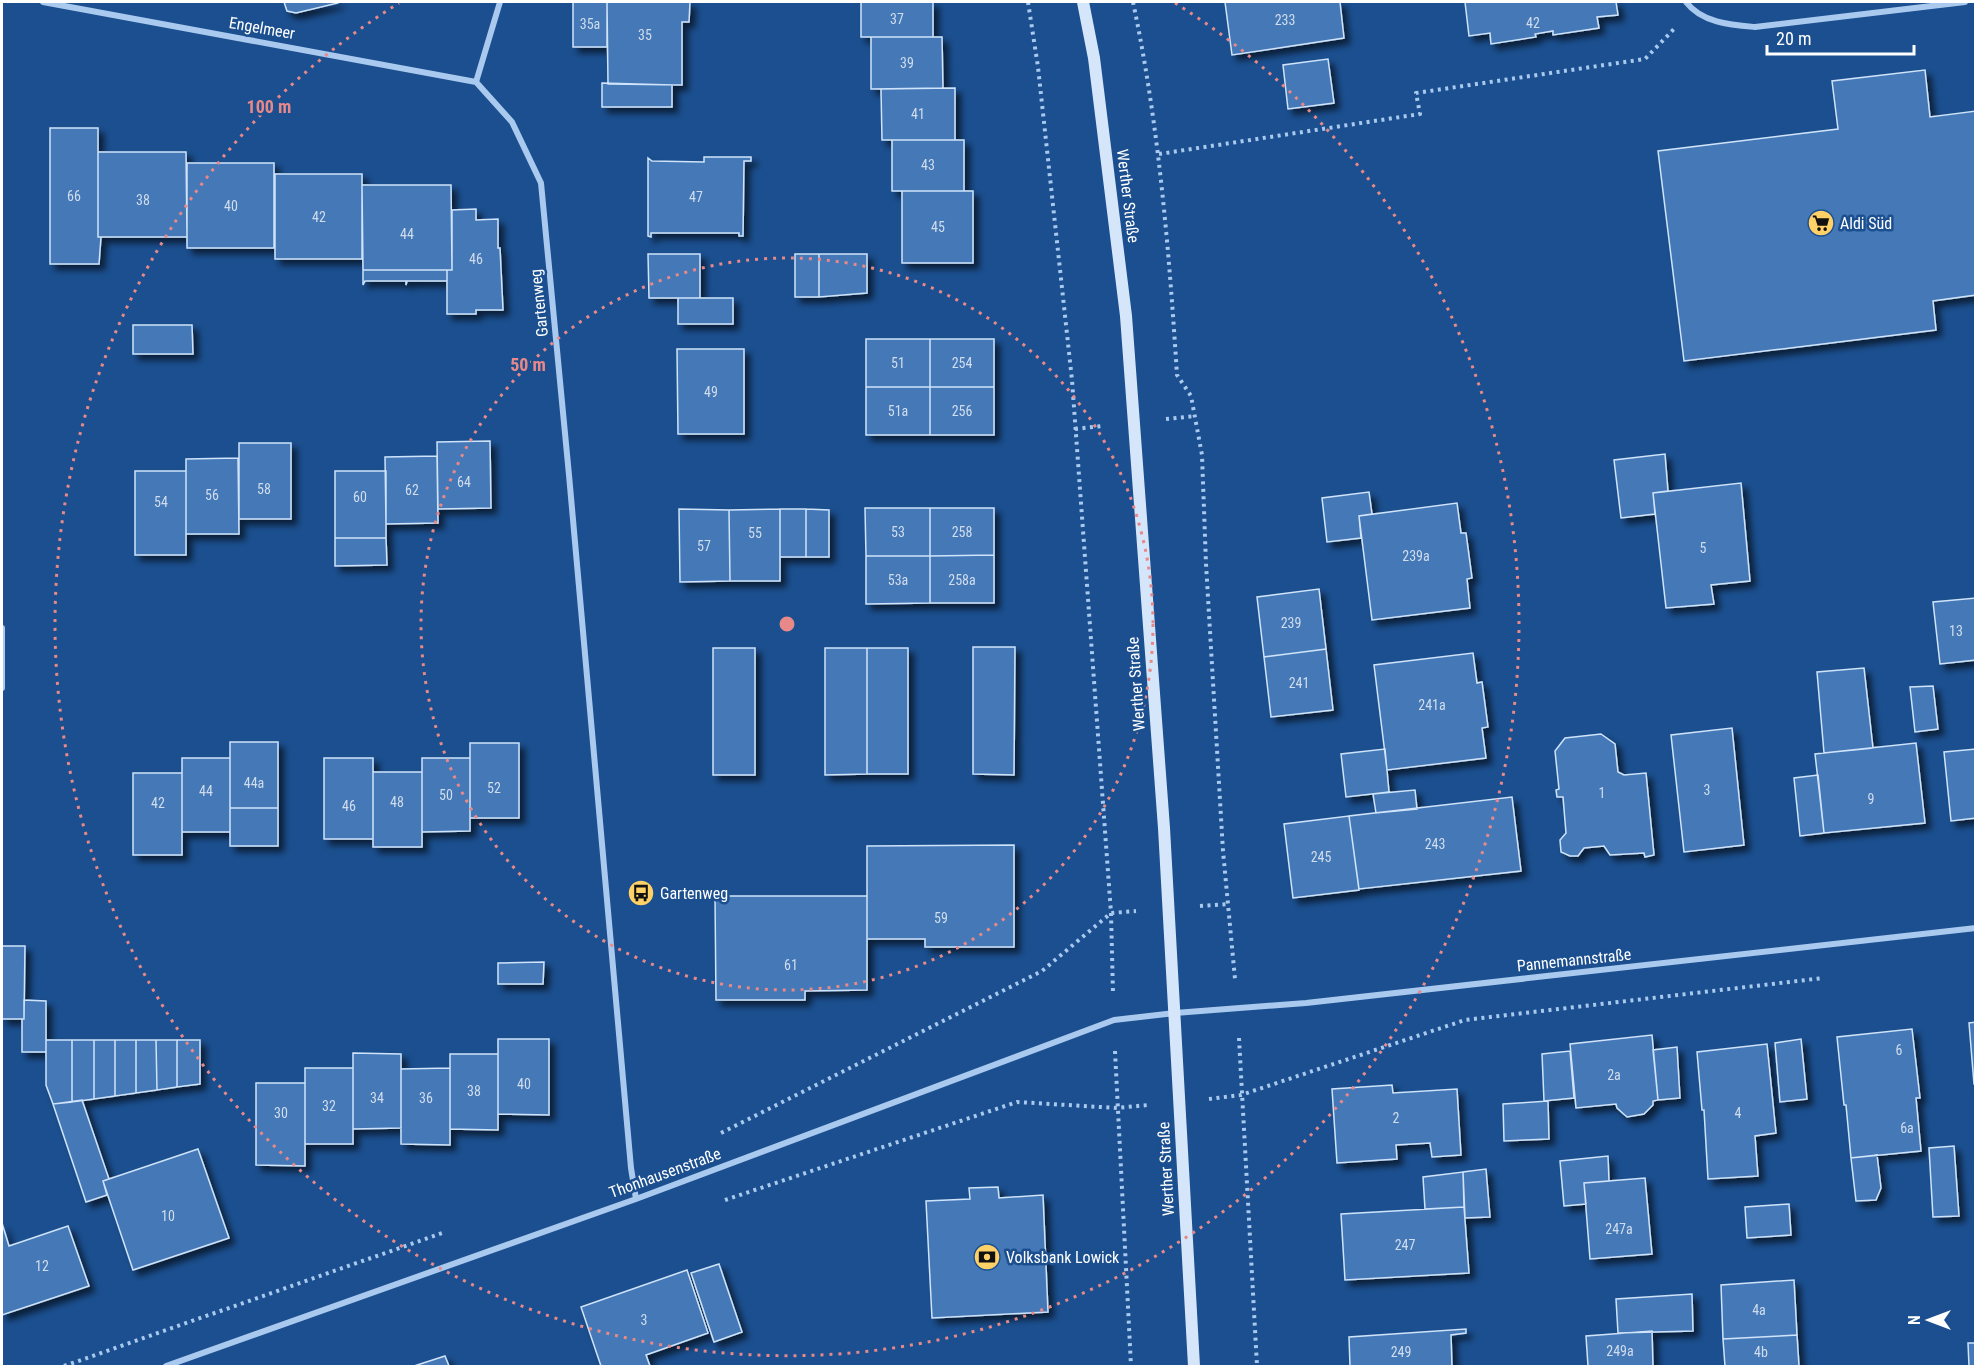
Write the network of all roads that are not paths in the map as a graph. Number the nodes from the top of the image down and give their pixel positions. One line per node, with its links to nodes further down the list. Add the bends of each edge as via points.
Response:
1 (43, 2): 6 (street, Engelmeer)
2 (500, 2): 6 (street)
3 (1083, 2): 10 (main road, Werther Straße, via 1094,58 1126,316)
4 (1686, 2): 5 (street, via 1723,25 1755,27)
5 (1965, 2)
6 (476, 82): 11 (street, Gartenweg, via 512,122 541,183)
7 (2, 628): 8 (street)
8 (2, 688)
9 (1976, 928): 10 (street, Pannemannstraße, via 1306,1004)
10 (1175, 1012): 11 (street, Thonhausenstraße, via 1114,1020); 13 (main road, Werther Straße)
11 (636, 1199): 12 (street, Thonhausenstraße)
12 (166, 1366)
13 (1194, 1366)

